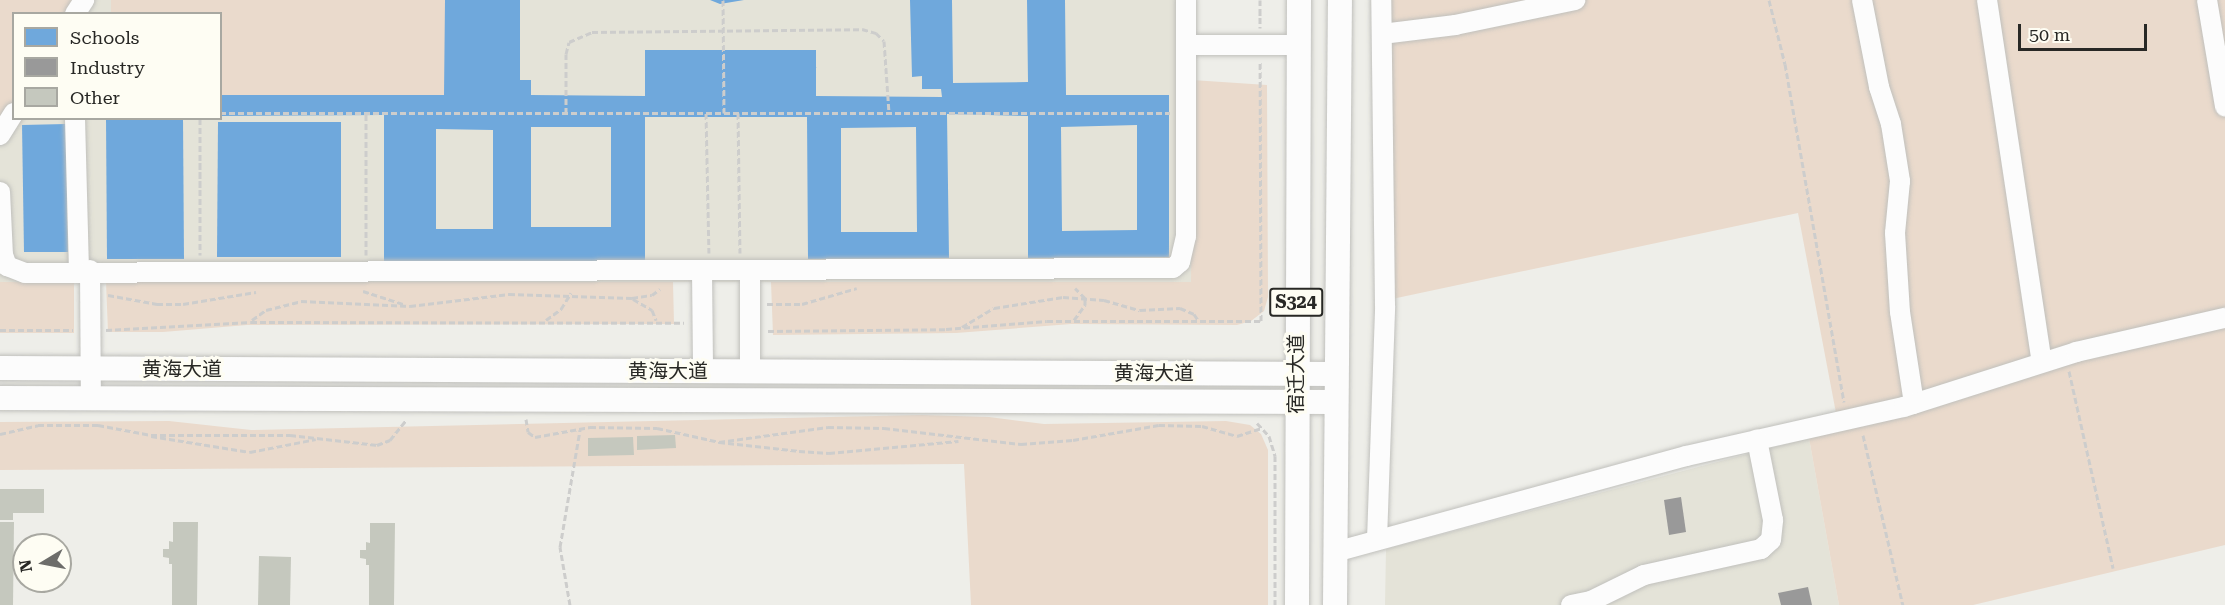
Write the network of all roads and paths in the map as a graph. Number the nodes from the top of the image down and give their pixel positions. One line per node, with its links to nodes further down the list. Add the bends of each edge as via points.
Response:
1 (723, 0): 11 (path)
2 (1186, 0): 13 (street)
3 (1299, 0): 14 (main road, 宿迁大道 / S324)
4 (1340, 0): 58 (main road, 宿迁大道 / S324)
5 (1381, 0): 12 (street)
6 (1575, 0): 12 (street, via 1455,25)
7 (1769, 0): 68 (path, via 1785,64 1832,352)
8 (1862, 0): 63 (street, via 1879,87 1891,124 1900,182 1896,244 1900,312)
9 (1988, 0): 52 (street)
10 (2207, 0): 15 (street)
11 (724, 30): 18 (path, via 606,30 578,35 569,42 566,54); 20 (path); 22 (path, via 862,29 876,33 887,54)
12 (1382, 34): 78 (street, via 1385,306)
13 (1186, 45): 14 (street); 23 (street)
14 (1299, 45): 57 (main road, 宿迁大道 / S324)
15 (2225, 106)
16 (222, 113): 17 (path)
17 (366, 113): 18 (path); 30 (path)
18 (566, 113): 19 (path)
19 (706, 113): 20 (path); 32 (path)
20 (724, 113): 21 (path)
21 (738, 113): 22 (path); 33 (path)
22 (889, 113): 23 (path)
23 (1186, 113): 33 (street, via 1186,236 1180,262 1173,268)
24 (12, 116): 27 (street)
25 (75, 120): 34 (street)
26 (200, 120): 29 (path)
27 (0, 135)
28 (0, 192): 34 (street, via 7,266 25,273)
29 (200, 270): 30 (street); 34 (street)
30 (366, 270): 31 (street)
31 (671, 270): 32 (street); 40 (path, via 652,295)
32 (706, 270): 33 (street); 55 (street)
33 (745, 270): 42 (street)
34 (86, 276): 37 (path, via 116,298 157,304 204,302); 54 (street)
35 (1071, 285): 41 (path)
36 (864, 287): 42 (path, via 802,304)
37 (268, 289)
38 (355, 290): 43 (path)
39 (571, 293): 40 (path); 43 (path, via 509,294); 46 (path, via 561,309)
40 (632, 298): 47 (path, via 652,310)
41 (1085, 298): 45 (path, via 1085,305); 48 (path, via 1132,309 1180,308 1194,314); 50 (path, via 994,308)
42 (750, 304): 56 (street)
43 (410, 306): 49 (path, via 301,301 266,310)
44 (2225, 318): 51 (street)
45 (1074, 320)
46 (545, 321)
47 (656, 321)
48 (1198, 321)
49 (251, 322)
50 (961, 328)
51 (2065, 355): 52 (street); 80 (path, via 2100,496)
52 (2042, 363): 63 (street)
53 (0, 368): 54 (main road, 黄海大道)
54 (91, 368): 55 (main road, 黄海大道); 60 (street)
55 (703, 371): 56 (main road, 黄海大道)
56 (750, 371): 57 (main road, 黄海大道)
57 (1296, 374): 58 (main road, 黄海大道); 61 (main road, 宿迁大道 / S324)
58 (1336, 374): 62 (main road, 宿迁大道 / S324)
59 (0, 398): 60 (main road, 黄海大道)
60 (91, 398): 61 (main road, 黄海大道)
61 (1296, 402): 62 (main road, 黄海大道); 83 (main road, 宿迁大道 / S324)
62 (1336, 402): 79 (main road, 宿迁大道 / S324)
63 (1914, 404): 68 (street)
64 (396, 418): 74 (path, via 407,418 385,443 367,445)
65 (513, 418): 66 (path)
66 (525, 418): 67 (path); 71 (path, via 528,432 535,437)
67 (537, 418)
68 (1848, 419): 76 (street); 86 (path, via 1863,435 1872,461)
69 (1250, 421): 70 (path)
70 (1262, 428): 75 (path, via 1238,436 1202,426 1169,424 1047,444); 82 (path, via 1275,456)
71 (580, 430): 77 (path, via 657,428); 81 (path, via 560,547)
72 (135, 433): 73 (path, via 98,425 38,425); 74 (path, via 201,432); 74 (path, via 250,452)
73 (0, 434)
74 (319, 439)
75 (966, 440): 77 (path, via 829,453); 77 (path, via 856,427)
76 (1757, 440): 78 (street); 85 (street, via 1773,520 1771,540 1761,549 1644,575 1591,601)
77 (719, 442)
78 (1377, 540): 79 (street)
79 (1335, 552): 84 (main road, 宿迁大道 / S324)
80 (2113, 568)
81 (570, 605)
82 (1275, 605)
83 (1297, 605)
84 (1335, 605)
85 (1571, 605)
86 (1903, 605)

